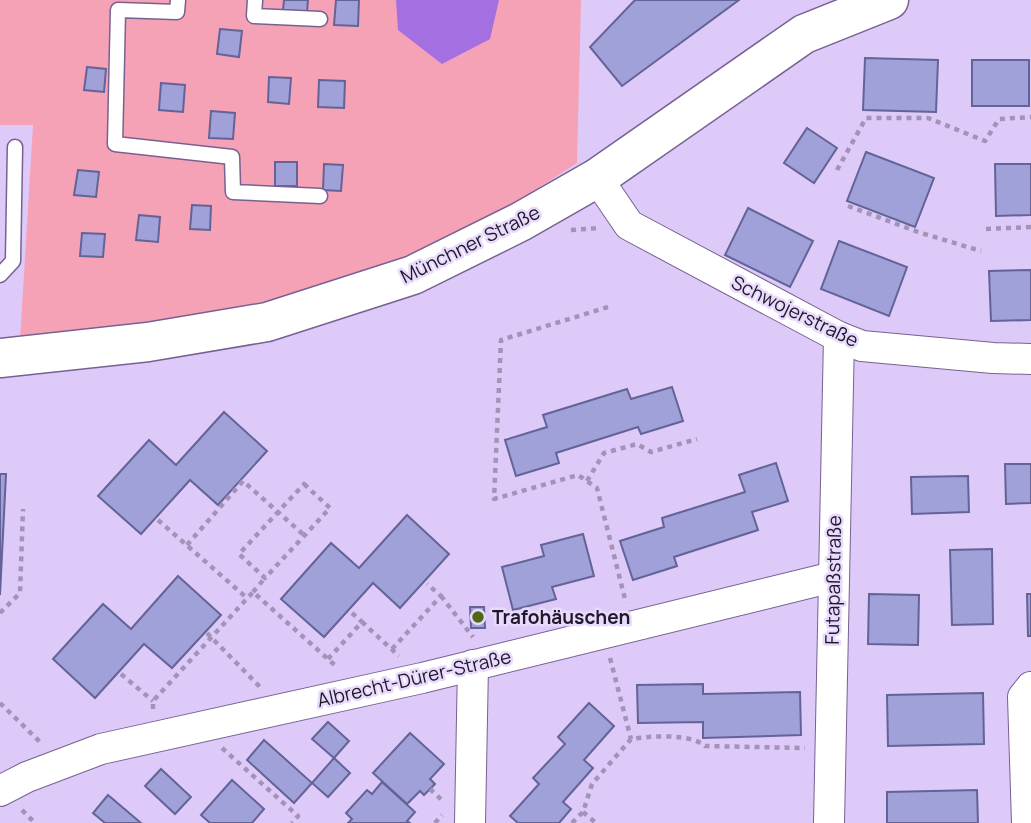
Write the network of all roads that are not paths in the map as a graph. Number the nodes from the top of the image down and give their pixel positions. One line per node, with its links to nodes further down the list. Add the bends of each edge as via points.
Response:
1 (178, 0): 7 (lane, via 177,12 118,10 115,144 232,157 233,192)
2 (255, 0): 4 (lane, via 254,16)
3 (888, 0): 6 (main road, Münchner Straße, via 804,34)
4 (320, 19)
5 (15, 147): 8 (lane, via 13,261)
6 (597, 178): 9 (street, Schwojerstraße, via 629,225); 10 (main road, Münchner Straße, via 413,275 267,322 148,342)
7 (320, 196)
8 (0, 275)
9 (839, 337): 11 (street, Schwojerstraße, via 862,346); 12 (street, Futapaßstraße)
10 (0, 358)
11 (1031, 359)
12 (833, 577): 13 (street, Albrecht-Dürer-Straße); 17 (street, Futapaßstraße)
13 (482, 663): 15 (street, Albrecht-Dürer-Straße, via 101,749); 16 (street)
14 (1031, 687): 18 (street, via 1023,698)
15 (0, 791)
16 (460, 815)
17 (829, 823)
18 (1027, 823)

